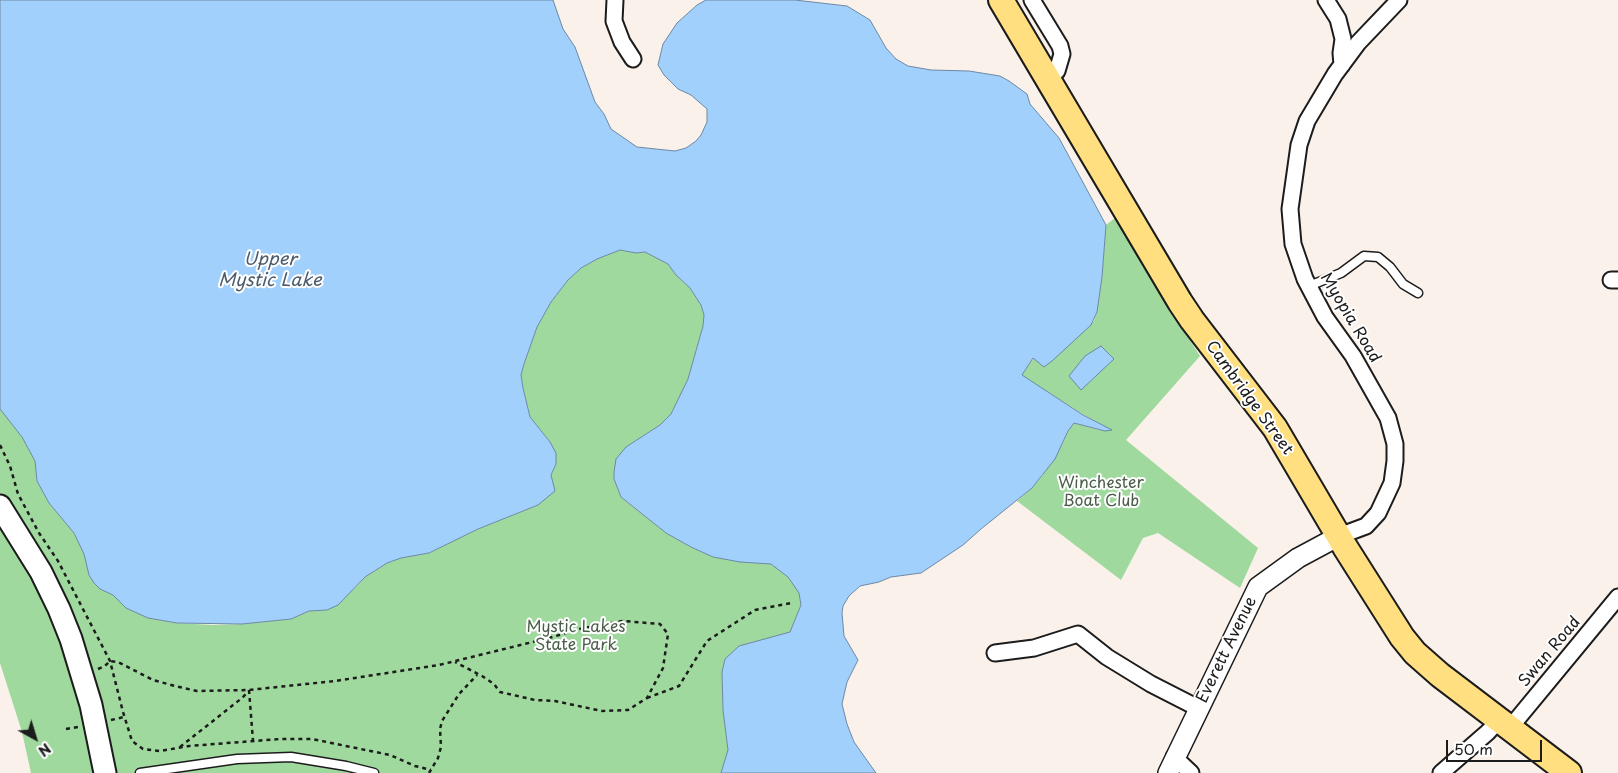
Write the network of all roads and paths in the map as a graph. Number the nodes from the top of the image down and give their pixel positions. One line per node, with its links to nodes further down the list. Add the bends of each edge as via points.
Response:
1 (615, 0): 6 (street, via 614,21)
2 (1001, 0): 8 (highway, Cambridge Street)
3 (1032, 0): 8 (street, via 1062,54 1057,71)
4 (1326, 0): 7 (street, via 1338,19 1343,39)
5 (1399, 0): 7 (street, Myopia Road)
6 (633, 59)
7 (1342, 65): 9 (street, Myopia Road, via 1307,121 1299,145 1290,209 1293,244)
8 (1048, 77): 13 (highway, Cambridge Street, via 1184,308 1275,428)
9 (1309, 286): 10 (lane, via 1341,273 1364,256 1378,257 1402,284); 13 (street, Myopia Road, via 1325,317 1374,392 1388,418 1395,444 1392,483 1378,513 1366,526)
10 (1418, 293)
11 (0, 445): 17 (path, via 18,494 58,561)
12 (0, 506): 28 (main road, via 41,572 72,640 91,705)
13 (1339, 536): 22 (street, Everett Avenue, via 1298,558 1258,587); 23 (highway, Cambridge Street, via 1383,609 1415,653)
14 (1618, 597): 23 (street, Swan Road)
15 (791, 603): 21 (path, via 756,610 707,641 679,686)
16 (995, 652): 22 (street, via 1034,648 1078,634 1107,657)
17 (110, 661): 20 (path, via 153,680 196,691); 26 (path, via 132,741 143,749)
18 (455, 662): 19 (path); 20 (path, via 334,681); 21 (path, via 579,629 623,621 660,624 668,634 663,668)
19 (477, 674): 21 (path, via 494,684 500,692 602,711 628,710); 31 (path, via 442,721 441,747)
20 (249, 690): 24 (path); 25 (path)
21 (647, 698)
22 (1198, 708): 27 (street, Everett Avenue)
23 (1504, 725): 33 (street, Swan Road, via 1488,732); 34 (highway, Cambridge Street)
24 (253, 741)
25 (179, 748)
26 (160, 751)
27 (1171, 765): 32 (street)
28 (105, 773)
29 (140, 773): 30 (lane, via 237,759 291,757)
30 (374, 773)
31 (429, 773)
32 (1191, 773)
33 (1441, 773)
34 (1569, 773)

